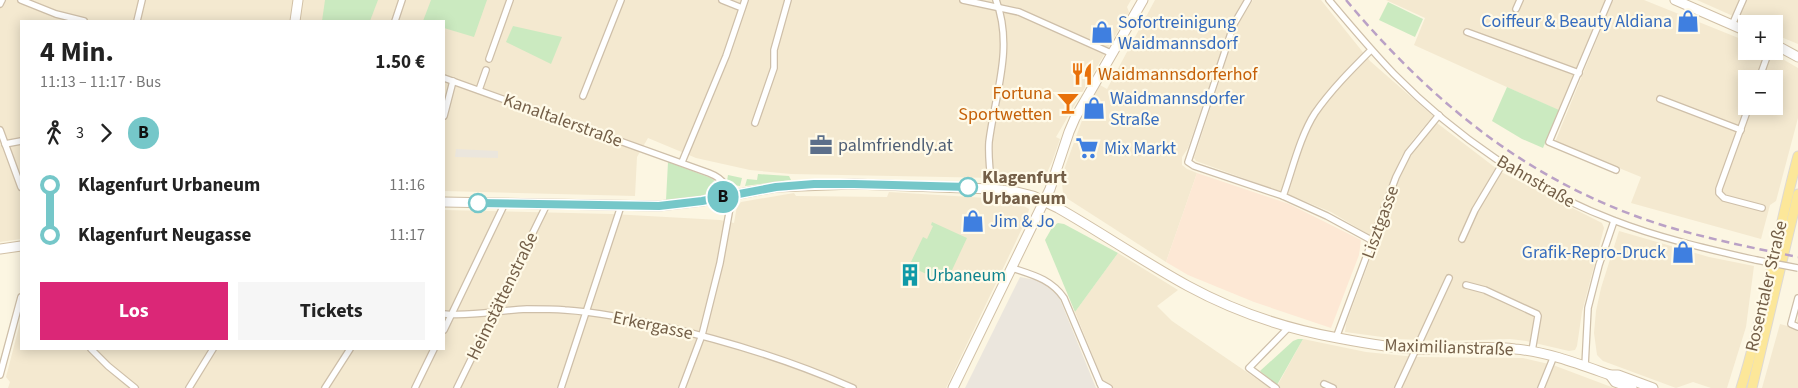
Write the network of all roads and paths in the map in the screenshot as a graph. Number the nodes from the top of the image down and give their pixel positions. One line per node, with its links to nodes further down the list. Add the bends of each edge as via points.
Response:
1 (2, 0): 20 (street)
2 (21, 0): 23 (street)
3 (142, 0): 24 (street)
4 (298, 0): 25 (street)
5 (402, 0): 26 (street)
6 (510, 0): 34 (street)
7 (620, 0): 40 (street)
8 (722, 0): 21 (street)
9 (745, 0): 21 (street)
10 (788, 0): 45 (street, via 774,50 774,68)
11 (964, 0): 19 (street)
12 (1143, 0): 32 (street)
13 (1248, 0): 58 (street, via 1234,24 1188,159 1194,166)
14 (1329, 0): 31 (street, Bahnstraße)
15 (1520, 0): 22 (street)
16 (1609, 0): 36 (street)
17 (1675, 0): 27 (street)
18 (1743, 0): 27 (street)
19 (997, 3): 32 (street); 55 (street, via 1003,60 989,144)
20 (0, 4)
21 (742, 8): 51 (street, via 726,56)
22 (1516, 9)
23 (80, 20)
24 (137, 20)
25 (295, 20)
26 (395, 20)
27 (1732, 25): 28 (street)
28 (1738, 28)
29 (1467, 32): 36 (street)
30 (1783, 49): 33 (street)
31 (1371, 50): 43 (street, Bahnstraße); 58 (street, via 1341,80 1314,115)
32 (1113, 54): 59 (street, via 1069,132)
33 (1798, 57)
34 (490, 59)
35 (486, 70): 39 (street)
36 (1579, 72): 53 (street, via 1549,142)
37 (445, 78): 38 (street, Kanaltalerstraße)
38 (454, 81): 39 (street, Kanaltalerstraße); 42 (street)
39 (479, 90): 51 (street, Kanaltalerstraße)
40 (583, 96)
41 (1660, 99): 47 (street)
42 (445, 112)
43 (1439, 115): 52 (street, Bahnstraße); 67 (street, Lisztgasse, via 1404,161)
44 (1746, 115): 47 (street)
45 (755, 123)
46 (0, 130): 49 (street)
47 (1741, 130): 64 (street, via 1719,193 1724,198)
48 (20, 141): 49 (street)
49 (5, 144): 54 (street)
50 (1798, 156): 113 (main road, Rosentaler Straße)
51 (682, 162): 57 (street, Kanaltalerstraße, via 715,176)
52 (1503, 163): 65 (street, Bahnstraße, via 1547,190); 66 (street)
53 (1616, 170)
54 (20, 184)
55 (992, 189): 57 (street, Maximilianstraße, via 814,184); 59 (street, Maximilianstraße, via 1017,192)
56 (1798, 194): 114 (main road, Rosentaler Straße)
57 (730, 195): 63 (street, Maximilianstraße, via 676,204); 83 (street, via 720,262)
58 (1282, 196): 67 (street)
59 (1045, 201): 70 (street); 80 (street, Maximilianstraße, via 1188,286)
60 (445, 202): 61 (street, Maximilianstraße)
61 (505, 204): 62 (street, Maximilianstraße); 79 (street)
62 (547, 204): 63 (street, Maximilianstraße); 76 (street, Heimstättenstraße)
63 (621, 206): 77 (street)
64 (1762, 208)
65 (1614, 221): 71 (street, Bahnstraße, bridge, via 1660,236); 92 (street, via 1588,308)
66 (1462, 239)
67 (1373, 241): 84 (street, Lisztgasse)
68 (20, 246): 69 (street)
69 (0, 249)
70 (1012, 268): 96 (street, via 1038,276 1058,289); 105 (street)
71 (1798, 268)
72 (1449, 278): 85 (street)
73 (1466, 285): 90 (street, via 1538,314)
74 (1798, 298): 81 (street, via 1791,324)
75 (20, 301): 94 (street)
76 (494, 312): 77 (street, Erkergasse, via 527,309); 79 (street, Erkergasse); 101 (street, Heimstättenstraße)
77 (586, 312): 83 (street, Erkergasse); 102 (street)
78 (445, 314): 79 (street, Erkergasse)
79 (452, 315): 82 (street)
80 (1288, 327): 84 (street, Maximilianstraße); 107 (street, via 1249,368)
81 (1798, 327)
82 (445, 328)
83 (702, 335): 103 (street); 104 (street, Erkergasse)
84 (1336, 338): 85 (street, Maximilianstraße)
85 (1417, 349): 90 (street, Maximilianstraße); 109 (street)
86 (92, 350): 97 (street)
87 (212, 350): 98 (street)
88 (349, 350): 99 (street)
89 (434, 350): 100 (street)
90 (1532, 351): 91 (street, Maximilianstraße)
91 (1554, 356): 92 (street, Maximilianstraße); 110 (street)
92 (1585, 366): 93 (street, Maximilianstraße)
93 (1610, 375): 111 (street, Maximilianstraße, via 1615,382); 112 (street, Maximilianstraße)
94 (0, 376)
95 (1324, 384): 108 (street)
96 (1101, 385): 106 (street)
97 (135, 388)
98 (189, 388)
99 (325, 388)
100 (415, 388)
101 (457, 388)
102 (561, 388)
103 (682, 388)
104 (853, 388)
105 (953, 388)
106 (1109, 388)
107 (1276, 388)
108 (1332, 388)
109 (1398, 388)
110 (1540, 388)
111 (1632, 388)
112 (1653, 388)
113 (1741, 388)
114 (1752, 388)

